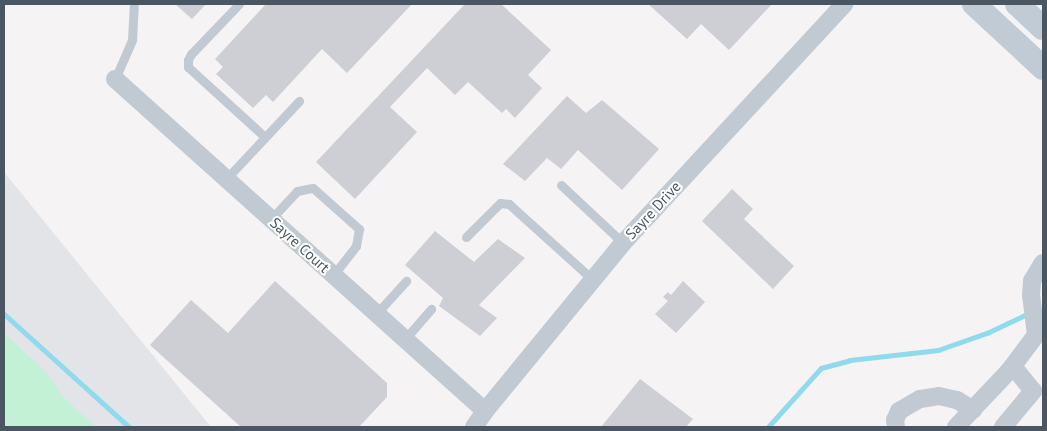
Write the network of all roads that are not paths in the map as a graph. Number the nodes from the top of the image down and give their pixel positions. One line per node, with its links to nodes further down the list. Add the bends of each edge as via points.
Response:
1 (134, 4): 8 (lane, via 132,40)
2 (239, 4): 10 (lane, via 191,54 188,67)
3 (974, 4): 7 (main road)
4 (1017, 4): 6 (main road)
5 (840, 5): 15 (street, Sayre Drive)
6 (1043, 28)
7 (1043, 68)
8 (115, 79): 11 (street, Sayre Court)
9 (299, 101): 10 (lane)
10 (265, 137): 11 (lane)
11 (226, 179): 13 (street, Sayre Court)
12 (561, 185): 15 (lane)
13 (271, 219): 17 (street, Sayre Court); 17 (lane, via 297,191 313,188 359,229 356,246)
14 (466, 237): 18 (lane, via 500,203 509,204)
15 (623, 243): 18 (street, Sayre Drive)
16 (1043, 264): 23 (street, via 1032,281 1036,335)
17 (333, 275): 21 (street, Sayre Court)
18 (592, 280): 25 (street, Sayre Drive)
19 (406, 281): 21 (lane)
20 (431, 309): 22 (lane)
21 (376, 314): 22 (street, Sayre Court)
22 (405, 340): 25 (street, Sayre Court)
23 (1013, 366): 24 (street); 29 (street, via 1034,392)
24 (973, 410): 27 (street, via 956,400 939,396 920,399 899,411); 28 (street)
25 (485, 411): 26 (street, Sayre Drive)
26 (474, 427)
27 (896, 427)
28 (956, 427)
29 (1003, 427)

